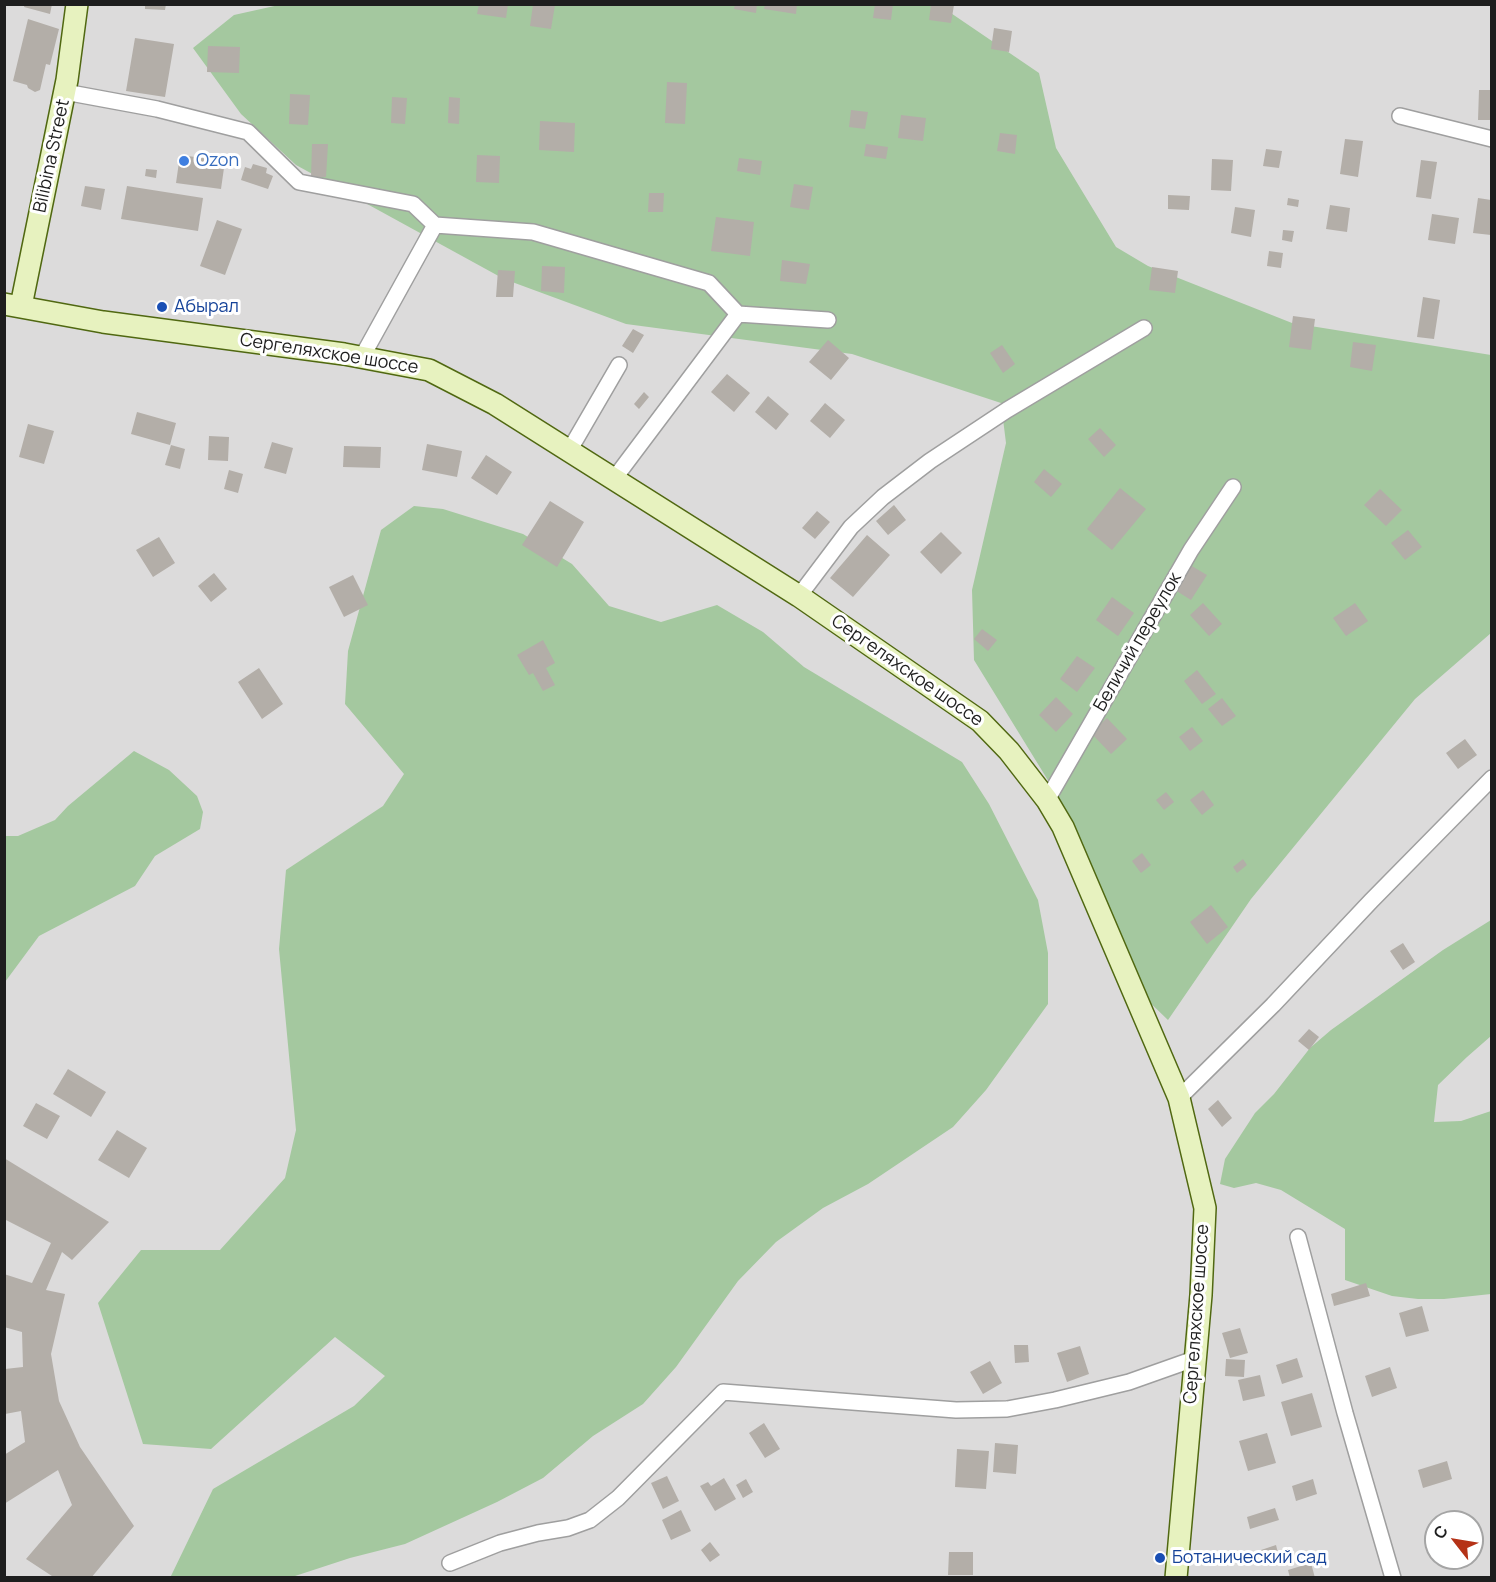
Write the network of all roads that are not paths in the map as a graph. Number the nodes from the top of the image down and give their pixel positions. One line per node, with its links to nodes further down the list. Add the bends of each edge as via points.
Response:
1 (77, 4): 2 (main road, Bilibina Street)
2 (65, 92): 5 (street, via 249,132 299,182 413,204); 6 (main road, Bilibina Street)
3 (1400, 116): 4 (street)
4 (1491, 139)
5 (435, 225): 7 (street, via 533,232 709,283); 10 (street)
6 (13, 305): 10 (main road, Сергеляхское шоссе, via 104,322)
7 (738, 314): 8 (street); 13 (street)
8 (828, 320)
9 (1144, 328): 15 (street, via 1007,410 883,497 851,527)
10 (362, 357): 12 (main road, Сергеляхское шоссе, via 429,370 495,404)
11 (620, 364): 12 (street)
12 (569, 451): 13 (main road, Сергеляхское шоссе)
13 (614, 479): 15 (main road, Сергеляхское шоссе)
14 (1233, 486): 17 (street, Беличий переулок, via 1191,550)
15 (799, 596): 17 (main road, Сергеляхское шоссе, via 980,721)
16 (1491, 778): 18 (street)
17 (1047, 800): 18 (main road, Сергеляхское шоссе, via 1063,827)
18 (1179, 1098): 20 (main road, Сергеляхское шоссе, via 1205,1208)
19 (1298, 1237): 23 (street)
20 (1194, 1359): 21 (street, via 1129,1382 1007,1409 956,1410 723,1392 618,1498 590,1520 500,1543); 22 (main road, Сергеляхское шоссе)
21 (450, 1563)
22 (1176, 1578)
23 (1393, 1578)

